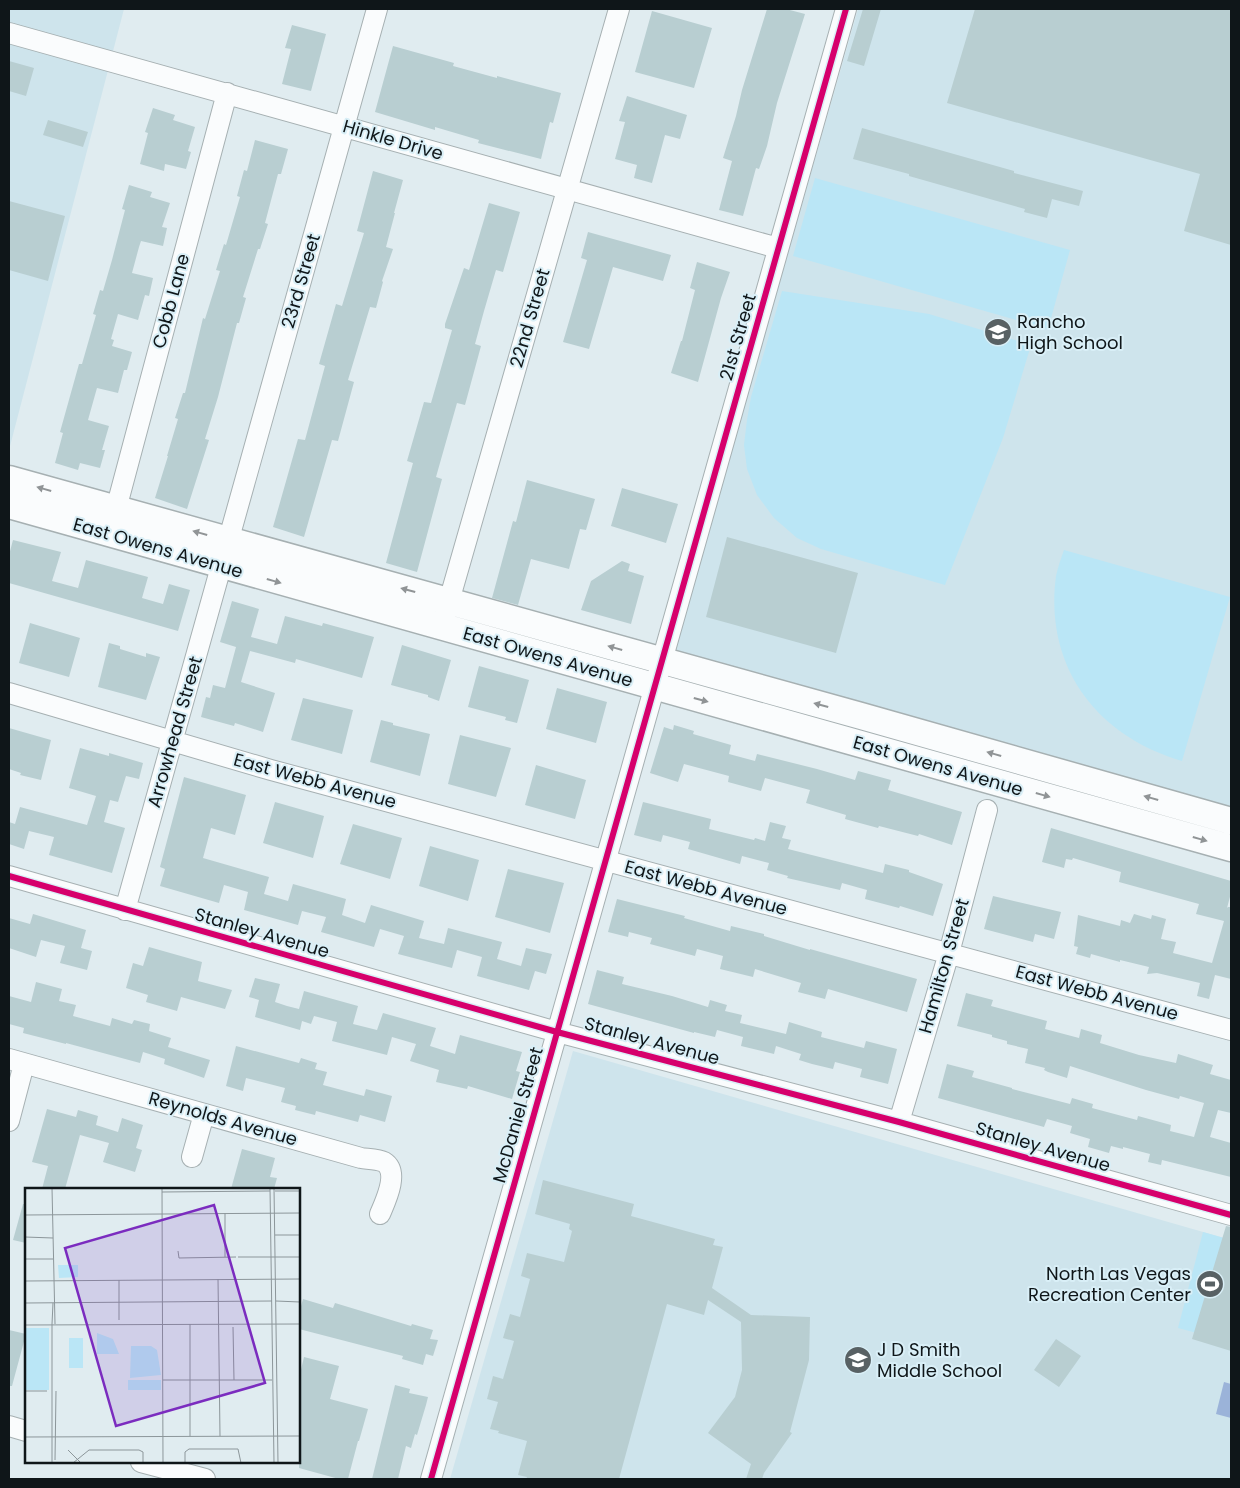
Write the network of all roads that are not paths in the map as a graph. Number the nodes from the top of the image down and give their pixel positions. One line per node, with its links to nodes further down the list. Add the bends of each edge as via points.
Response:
1 (377, 9): 6 (street, 23rd Street)
2 (618, 9): 7 (street, 22nd Street)
3 (846, 9): 8 (street, 21st Street)
4 (9, 32): 5 (street, Hinkle Drive)
5 (226, 93): 6 (street, Hinkle Drive); 11 (street, Cobb Lane)
6 (344, 127): 7 (street, Hinkle Drive); 12 (street, 23rd Street)
7 (567, 189): 8 (street, Hinkle Drive); 13 (street, 22nd Street)
8 (778, 248): 15 (street, 21st Street)
9 (9, 479): 11 (main road, East Owens Avenue, one-way to 9)
10 (9, 505): 12 (main road, East Owens Avenue)
11 (116, 509): 12 (main road, East Owens Avenue, one-way to 11)
12 (225, 554): 13 (main road, East Owens Avenue, one-way to 12); 14 (main road, East Owens Avenue, one-way to 14); 19 (street, Arrowhead Street)
13 (449, 602): 14 (street, 22nd Street); 15 (main road, East Owens Avenue, one-way to 13)
14 (442, 627): 15 (main road, East Owens Avenue)
15 (658, 674): 17 (main road, East Owens Avenue, one-way to 15); 18 (main road, East Owens Avenue, one-way to 18); 23 (street, McDaniel Street)
16 (9, 693): 19 (street, East Webb Avenue)
17 (861, 716): 18 (main road); 21 (main road, East Owens Avenue, one-way to 17)
18 (830, 735): 22 (main road, East Owens Avenue, one-way to 22)
19 (172, 741): 23 (street, East Webb Avenue); 25 (street, Arrowhead Street)
20 (988, 810): 26 (street, Hamilton Street)
21 (1231, 821)
22 (1231, 848)
23 (605, 861): 26 (street, East Webb Avenue); 28 (street, McDaniel Street)
24 (9, 876): 25 (street, Stanley Avenue)
25 (125, 910): 28 (street, Stanley Avenue)
26 (949, 952): 27 (street, East Webb Avenue); 32 (street, Hamilton Street)
27 (1231, 1030)
28 (557, 1032): 32 (street, Stanley Avenue); 40 (street, McDaniel Street)
29 (16, 1062): 30 (street, Reynolds Avenue); 31 (street)
30 (204, 1114): 33 (street); 34 (street, Reynolds Avenue, via 384,1162 391,1176 389,1192)
31 (9, 1121)
32 (899, 1122): 35 (street, Stanley Avenue)
33 (192, 1157)
34 (380, 1214)
35 (1231, 1215)
36 (9, 1426): 37 (street)
37 (25, 1431)
38 (145, 1463): 39 (street)
39 (206, 1479)
40 (431, 1479)

